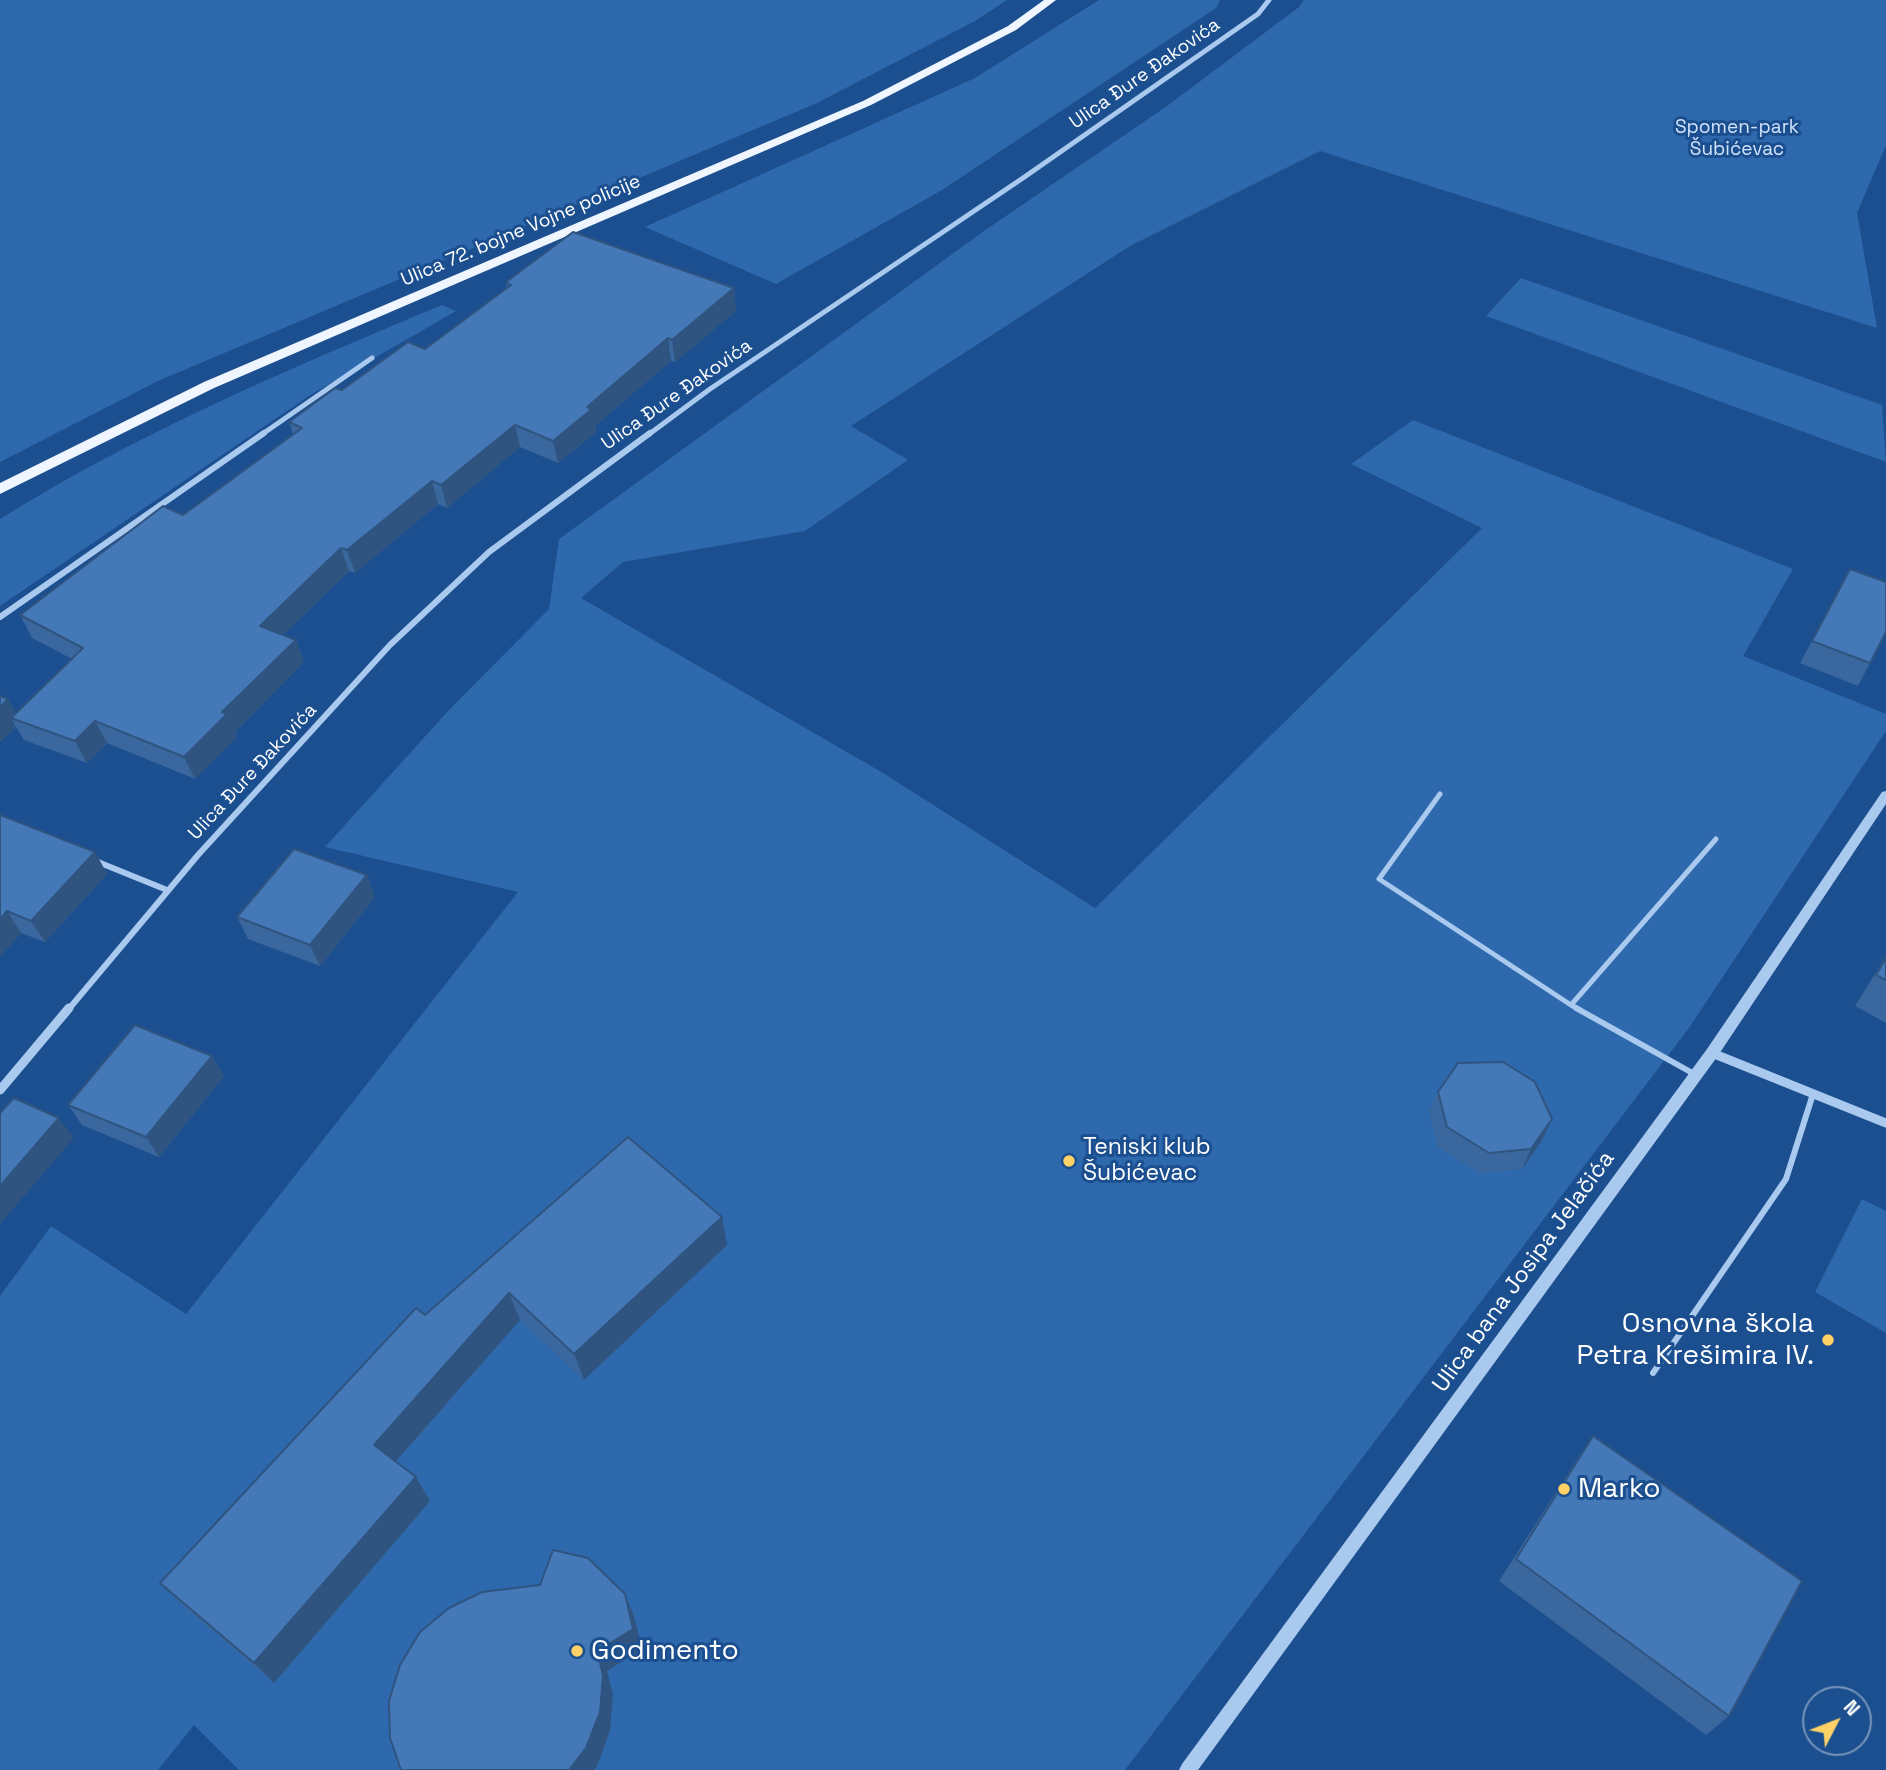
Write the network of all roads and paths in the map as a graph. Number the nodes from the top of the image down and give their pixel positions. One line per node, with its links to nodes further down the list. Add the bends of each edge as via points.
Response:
1 (1051, 0): 4 (main road, Ulica 72. bojne Vojne policije, via 1012,28 867,103 209,385)
2 (1269, 0): 10 (street, Ulica Đure Đakovića, via 1258,14 1034,170 710,389 489,552 390,645)
3 (372, 358): 5 (street)
4 (0, 489)
5 (0, 617)
6 (1440, 794): 11 (lane, via 1378,879)
7 (1886, 795): 12 (street, Ulica bana Josipa Jelačića)
8 (1716, 839): 11 (lane)
9 (90, 859): 10 (street)
10 (167, 890): 14 (street, Ulica Đure Đakovića)
11 (1570, 1005): 13 (lane)
12 (1712, 1053): 13 (street, Ulica bana Josipa Jelačića); 15 (street)
13 (1696, 1075): 18 (street, Ulica bana Josipa Jelačića)
14 (0, 1090)
15 (1812, 1094): 16 (street); 17 (lane, via 1786,1180)
16 (1886, 1123)
17 (1653, 1373)
18 (1188, 1770)

